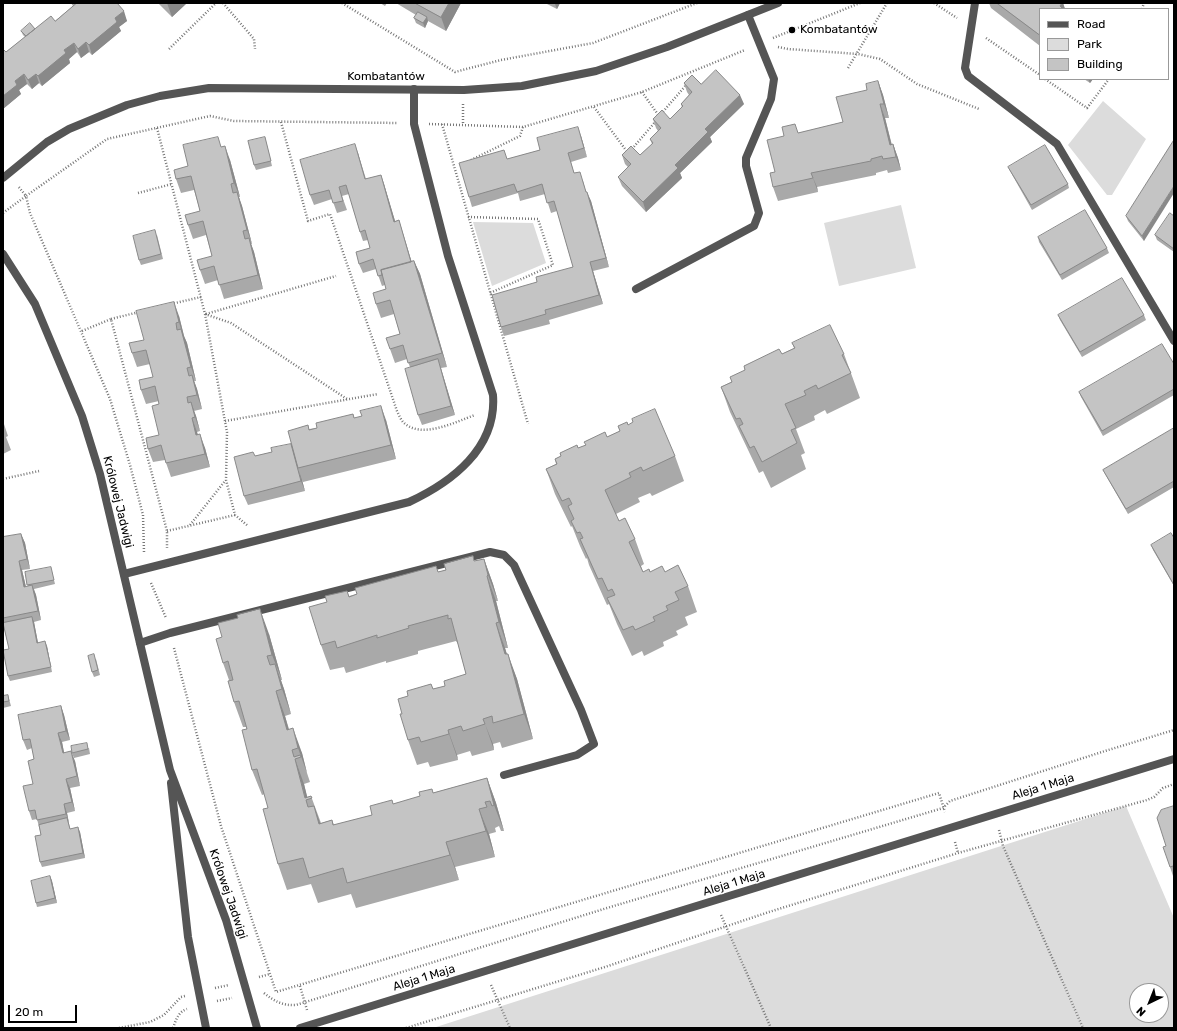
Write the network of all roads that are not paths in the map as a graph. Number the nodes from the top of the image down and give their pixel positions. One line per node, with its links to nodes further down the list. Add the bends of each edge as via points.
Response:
1 (778, 3): 3 (street, Kombatantów)
2 (975, 3): 8 (street, via 965,68 968,76 1057,144)
3 (748, 15): 4 (street, Kombatantów, via 667,47 596,71 522,86); 7 (street, via 774,79 771,99 746,158 759,213 758,219 754,226)
4 (414, 90): 5 (street, Kombatantów, via 209,88 160,96 91,118 69,129 47,142); 9 (street, via 414,124 448,256 493,396 494,417 479,449 449,479 431,492 409,502)
5 (3, 178)
6 (3, 254): 9 (street, Królowej Jadwigi, via 35,304 82,416 100,474)
7 (636, 290)
8 (1174, 341)
9 (124, 574): 10 (street, Królowej Jadwigi)
10 (140, 643): 12 (street, Królowej Jadwigi); 13 (street, via 170,633 490,552 504,555 514,565 581,710 594,744 577,755)
11 (1174, 759): 16 (street, Aleja 1 Maja)
12 (170, 770): 14 (street, Królowej Jadwigi, via 188,937); 15 (street, Królowej Jadwigi, via 226,920)
13 (504, 774)
14 (206, 1028)
15 (257, 1028)
16 (300, 1028)

